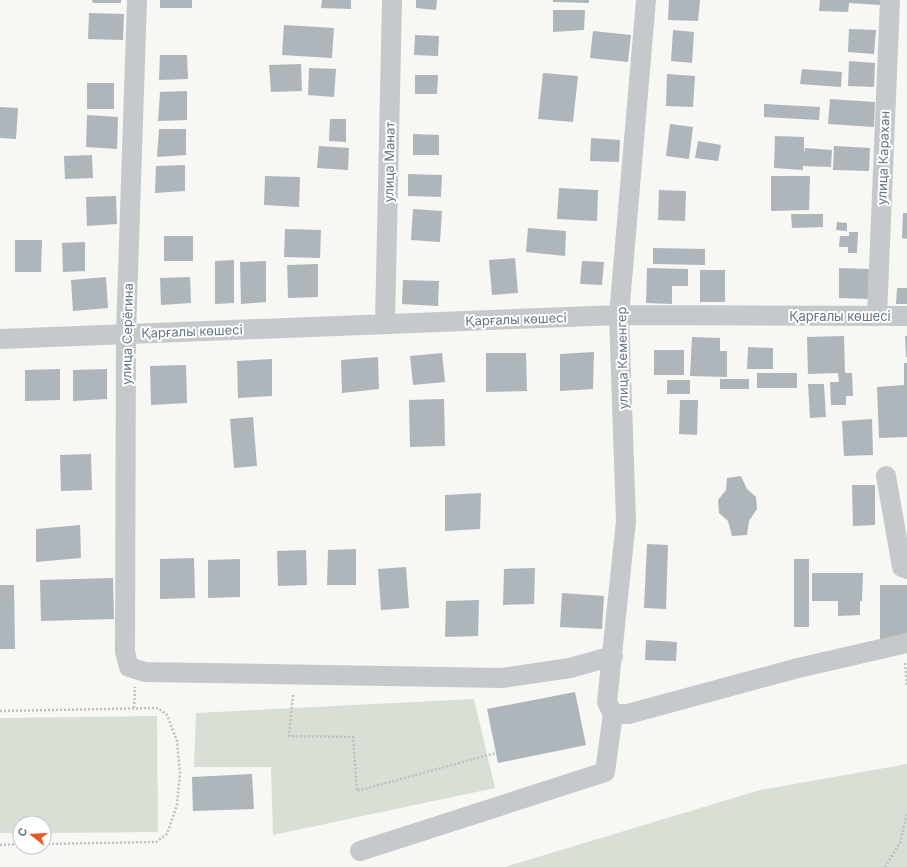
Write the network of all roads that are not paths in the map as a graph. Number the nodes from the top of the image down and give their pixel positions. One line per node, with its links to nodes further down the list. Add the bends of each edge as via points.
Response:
1 (137, 0): 9 (street, улица Серёгина)
2 (392, 0): 8 (street, улица Манат)
3 (646, 0): 5 (street, улица Кеменгер)
4 (890, 0): 6 (street, улица Карахан)
5 (619, 315): 6 (street, Қарғалы көшесі); 8 (street, Қарғалы көшесі); 14 (street, улица Кеменгер, via 626,521)
6 (876, 316): 7 (street, Қарғалы көшесі)
7 (907, 316)
8 (385, 324): 9 (street, Қарғалы көшесі)
9 (126, 333): 10 (street, Қарғалы көшесі); 14 (street, улица Серёгина, via 125,652 128,667 145,672 502,678 570,668)
10 (0, 339)
11 (886, 476): 12 (street, via 902,568)
12 (907, 569)
13 (906, 644): 15 (street, via 798,668 628,714)
14 (613, 656): 15 (street, улица Кеменгер, via 607,702)
15 (613, 714): 16 (street, via 605,772)
16 (360, 851)

